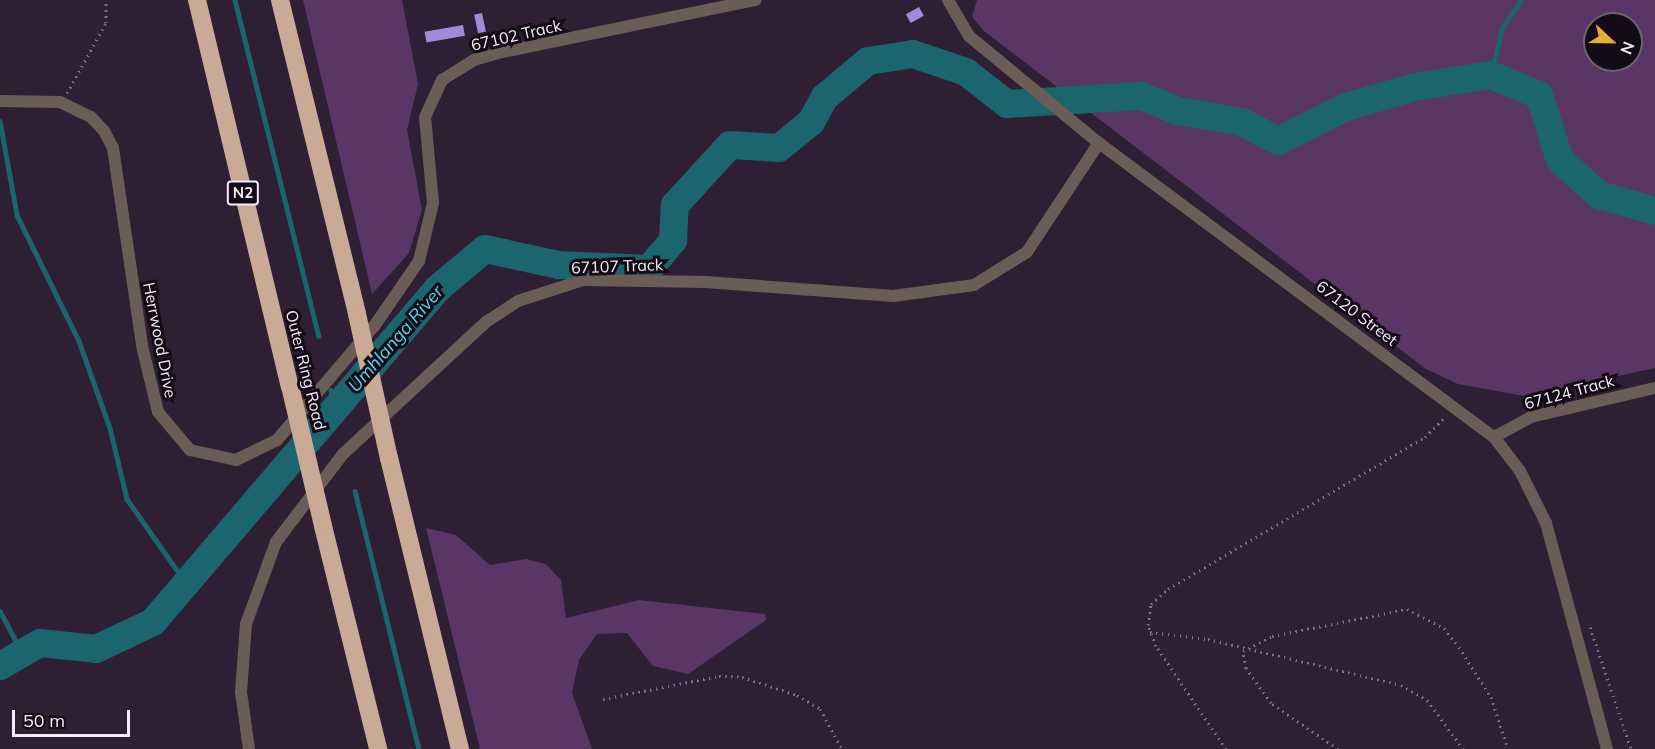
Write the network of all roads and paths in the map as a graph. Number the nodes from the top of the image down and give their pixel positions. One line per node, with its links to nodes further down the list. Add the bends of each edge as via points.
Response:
1 (106, 0): 7 (path, via 106,23)
2 (197, 0): 17 (highway, Outer Ring Road / N2, bridge)
3 (280, 0): 18 (highway, bridge)
4 (756, 0): 9 (street, 67102 Track, via 492,55 442,80 425,117 432,224 418,261)
5 (948, 0): 8 (street, 67120 Street, via 969,36)
6 (0, 100): 7 (street, Herrwood Drive)
7 (60, 102): 9 (street, Herrwood Drive, via 91,117 113,148 152,394 168,429 190,450 227,460 267,448)
8 (1099, 143): 11 (street, 67120 Street); 16 (street, 67107 Track, via 1027,252 974,285 893,296 706,282 583,280 529,296 486,322 343,454 276,543 246,624 241,692)
9 (375, 325)
10 (1655, 388): 12 (street, 67124 Track, via 1531,417)
11 (1454, 407): 12 (street, 67120 Street); 13 (path, via 1425,437 1156,597 1148,615)
12 (1494, 436): 24 (street, 67120 Street, via 1520,471 1546,523)
13 (1150, 632): 14 (path); 20 (path)
14 (1243, 651): 21 (path, via 1246,668 1271,703); 22 (path, via 1401,685 1427,700); 23 (path, via 1272,636 1407,609 1444,628 1459,647 1491,698)
15 (603, 699): 19 (path, via 719,676 742,677 797,695 820,709)
16 (249, 749)
17 (378, 749)
18 (460, 749)
19 (842, 749)
20 (1226, 749)
21 (1338, 749)
22 (1463, 749)
23 (1508, 749)
24 (1607, 749)

